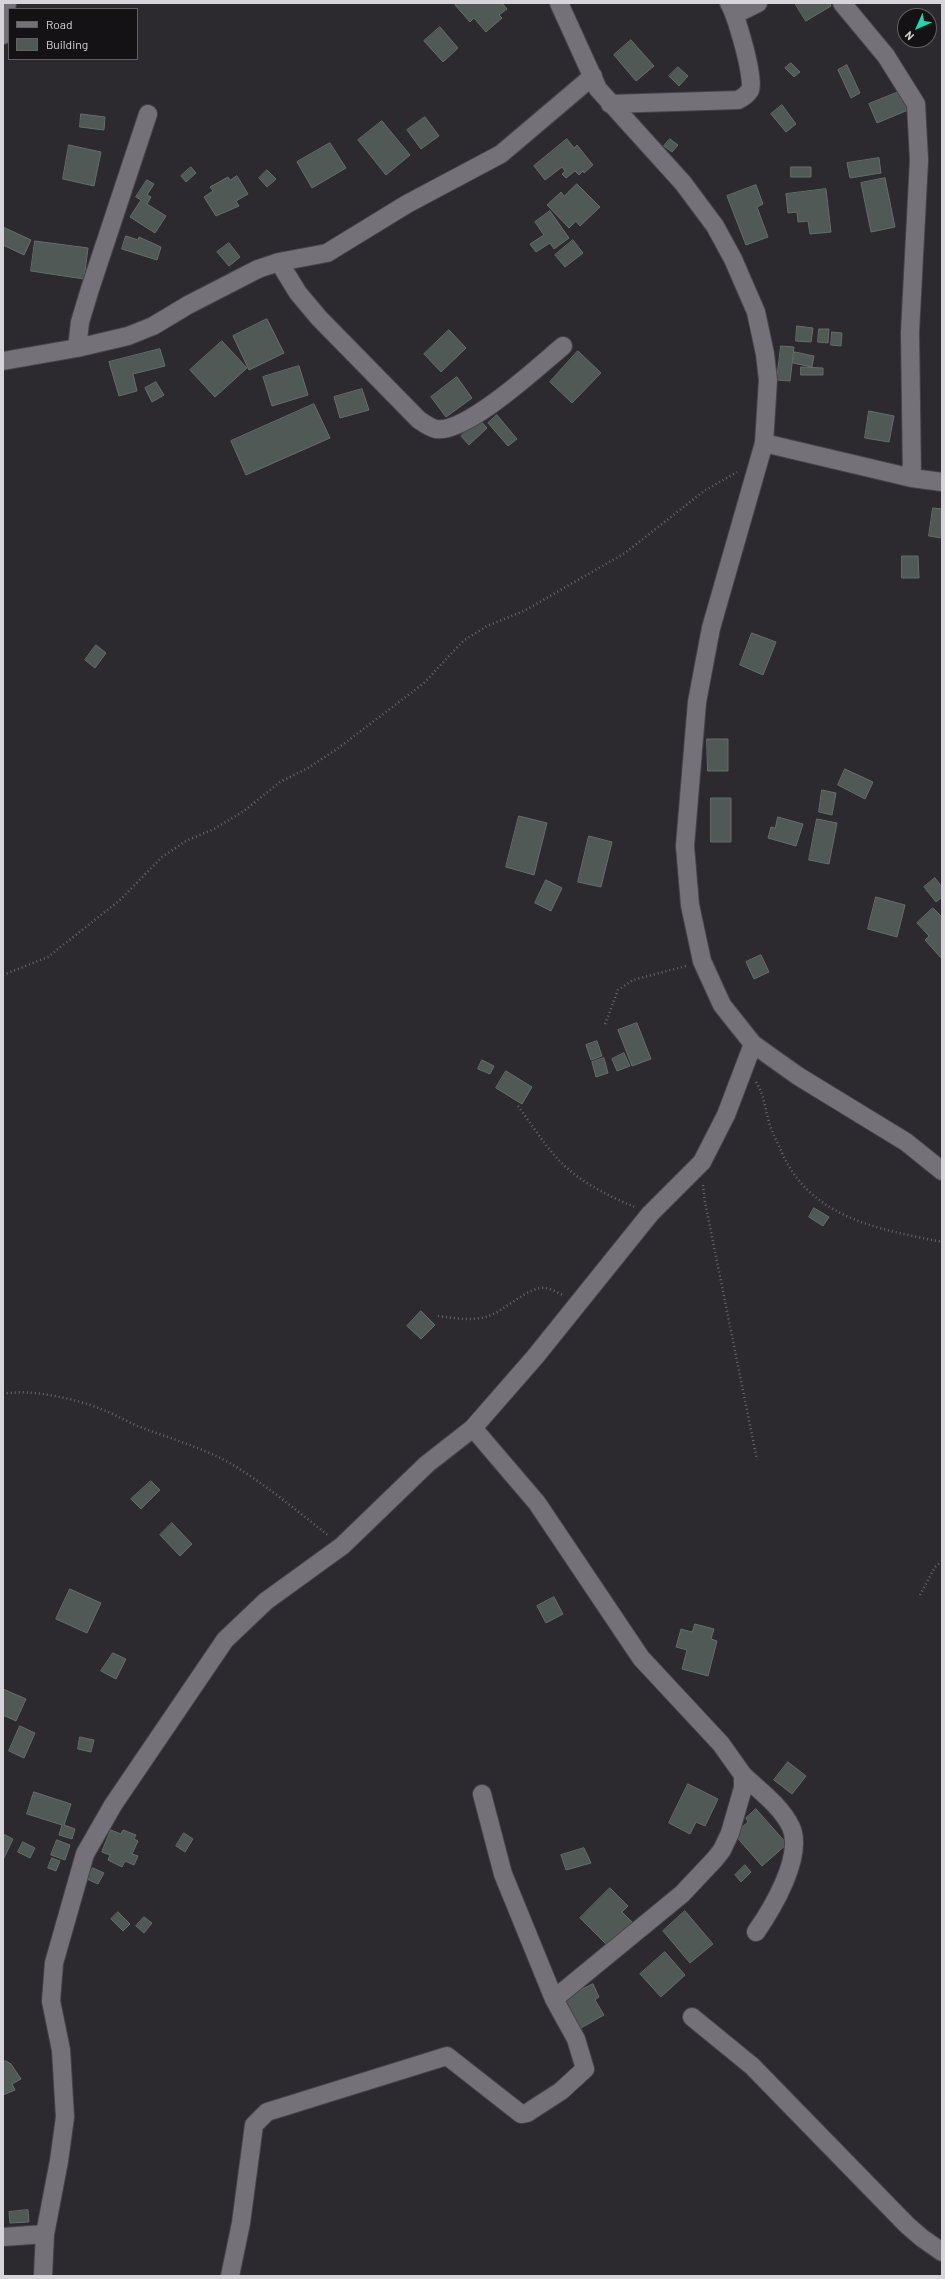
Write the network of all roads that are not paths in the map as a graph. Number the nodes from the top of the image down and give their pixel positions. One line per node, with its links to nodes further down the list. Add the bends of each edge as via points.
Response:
1 (7, 3): 6 (street)
2 (758, 3): 5 (street)
3 (842, 3): 15 (street, via 886,56 916,104 919,160 910,332)
4 (563, 5): 7 (street)
5 (732, 9): 8 (street, via 750,74 750,89 745,96 738,100)
6 (3, 35)
7 (593, 76): 8 (street, via 598,90); 10 (street, via 525,135 482,165 407,204 326,253)
8 (610, 104): 14 (street, via 683,183 715,226 733,259 756,312 765,354 768,380)
9 (148, 114): 12 (street, via 90,289 80,322)
10 (280, 262): 11 (street, via 298,293 319,318 419,420 435,429 465,423); 12 (street, via 233,281 153,326 128,336)
11 (564, 346)
12 (77, 348): 13 (street)
13 (3, 361)
14 (762, 451): 15 (street); 17 (street, via 713,621 698,702 685,846 690,905 702,961 722,1005)
15 (912, 478): 16 (street)
16 (942, 482)
17 (753, 1044): 18 (street, via 798,1076 906,1142); 19 (street, via 726,1115 702,1162 650,1214 535,1357)
18 (942, 1170)
19 (473, 1428): 20 (street, via 537,1503 641,1658 721,1744); 25 (street, via 427,1464 342,1546 266,1601 225,1640 113,1805 85,1854 54,1963 52,2001 61,2050 65,2117 60,2161)
20 (743, 1775): 22 (street, via 782,1813 791,1828 793,1838 784,1884 771,1911); 23 (street, via 743,1788 730,1833 715,1859 682,1894)
21 (482, 1794): 23 (street, via 503,1874)
22 (756, 1932)
23 (554, 1999): 29 (street, via 576,2039 585,2069 561,2091 527,2112 521,2114 515,2111 447,2056 267,2112 254,2125 241,2223)
24 (692, 2017): 27 (street, via 752,2066 907,2225)
25 (45, 2234): 26 (street); 28 (street)
26 (3, 2237)
27 (942, 2252)
28 (43, 2276)
29 (230, 2276)

